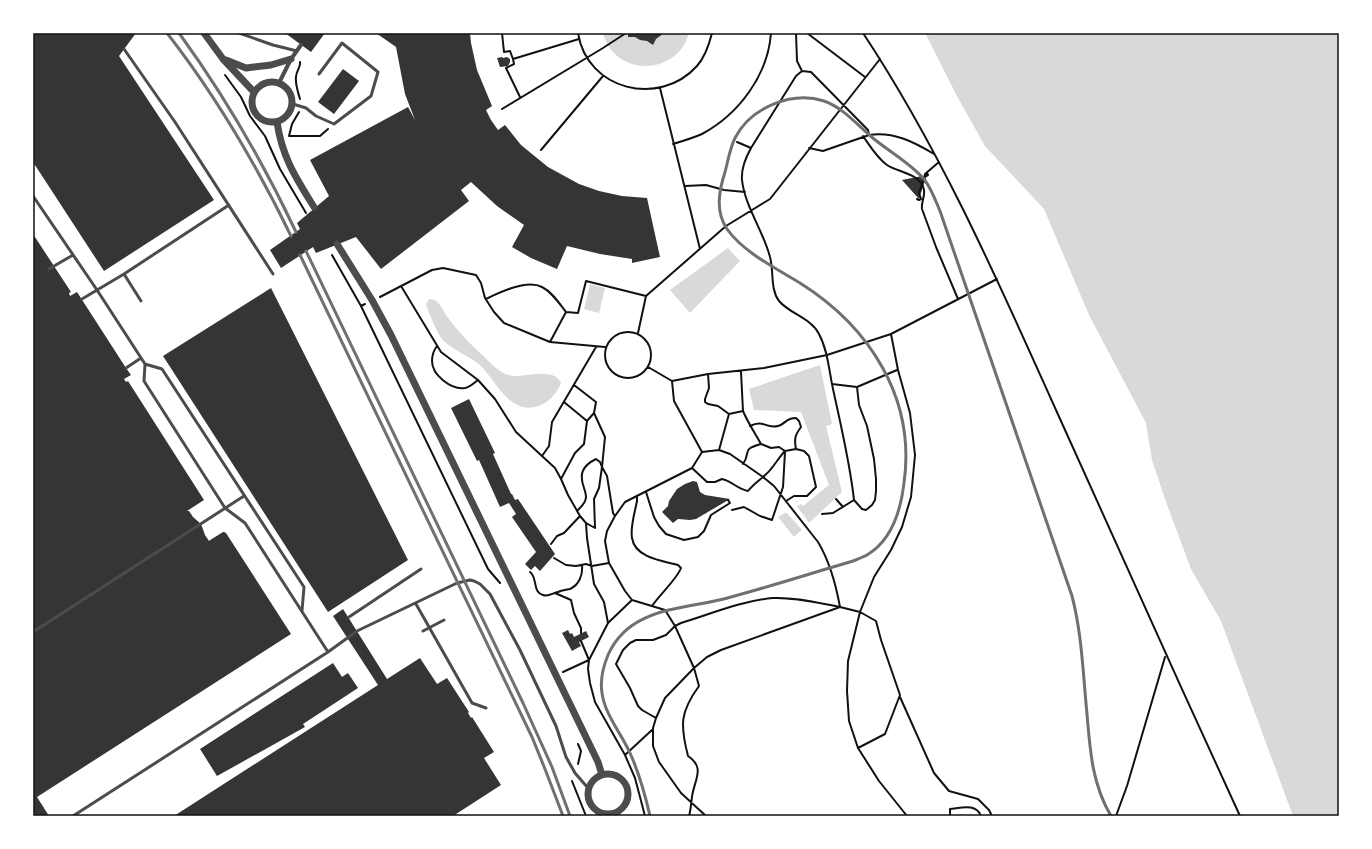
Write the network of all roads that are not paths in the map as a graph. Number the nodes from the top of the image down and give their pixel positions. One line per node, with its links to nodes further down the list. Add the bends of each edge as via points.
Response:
1 (204, 33): 6 (street)
2 (239, 33): 5 (lane)
3 (301, 45): 5 (street)
4 (124, 49): 14 (lane)
5 (297, 51): 7 (street)
6 (223, 59): 7 (street, via 246,68); 10 (street)
7 (291, 59): 9 (street)
8 (318, 74): 11 (lane, via 342,43 378,72 371,96 334,124 306,108)
9 (278, 83): 10 (street, via 265,83); 11 (street, via 289,91)
10 (254, 92): 12 (street, via 254,112 263,121)
11 (292, 104): 12 (street, via 290,112)
12 (277, 122): 15 (street, via 285,155)
13 (33, 196): 17 (lane)
14 (230, 205): 19 (lane); 20 (lane)
15 (314, 207)
16 (337, 244): 40 (street, via 391,335 557,675)
17 (73, 255): 18 (lane); 21 (lane); 27 (lane, via 144,364 144,381)
18 (51, 268)
19 (124, 274): 21 (lane); 23 (lane)
20 (273, 274)
21 (97, 290): 22 (lane); 24 (lane)
22 (82, 299)
23 (141, 301)
24 (141, 358): 25 (lane); 26 (lane)
25 (145, 364): 27 (lane, via 144,381); 28 (lane, via 162,369)
26 (126, 368)
27 (191, 455): 29 (lane); 30 (lane, via 226,508)
28 (244, 496): 29 (lane); 33 (lane, via 304,587)
29 (226, 508): 30 (lane); 37 (lane)
30 (245, 523): 33 (lane); 38 (lane)
31 (421, 569): 34 (lane)
32 (416, 604): 38 (lane, via 357,631); 39 (lane, via 472,703); 41 (lane, via 457,583 470,580 485,588 520,650 556,726 574,773)
33 (302, 612): 42 (lane, via 328,652)
34 (349, 616)
35 (444, 620): 36 (lane)
36 (423, 631)
37 (33, 632)
38 (328, 652): 42 (lane)
39 (486, 708)
40 (602, 775): 41 (street); 43 (street, via 616,776 626,785 627,799)
41 (588, 788): 43 (street, via 591,805 601,813)
42 (106, 794): 44 (lane)
43 (613, 815)
44 (73, 816)

